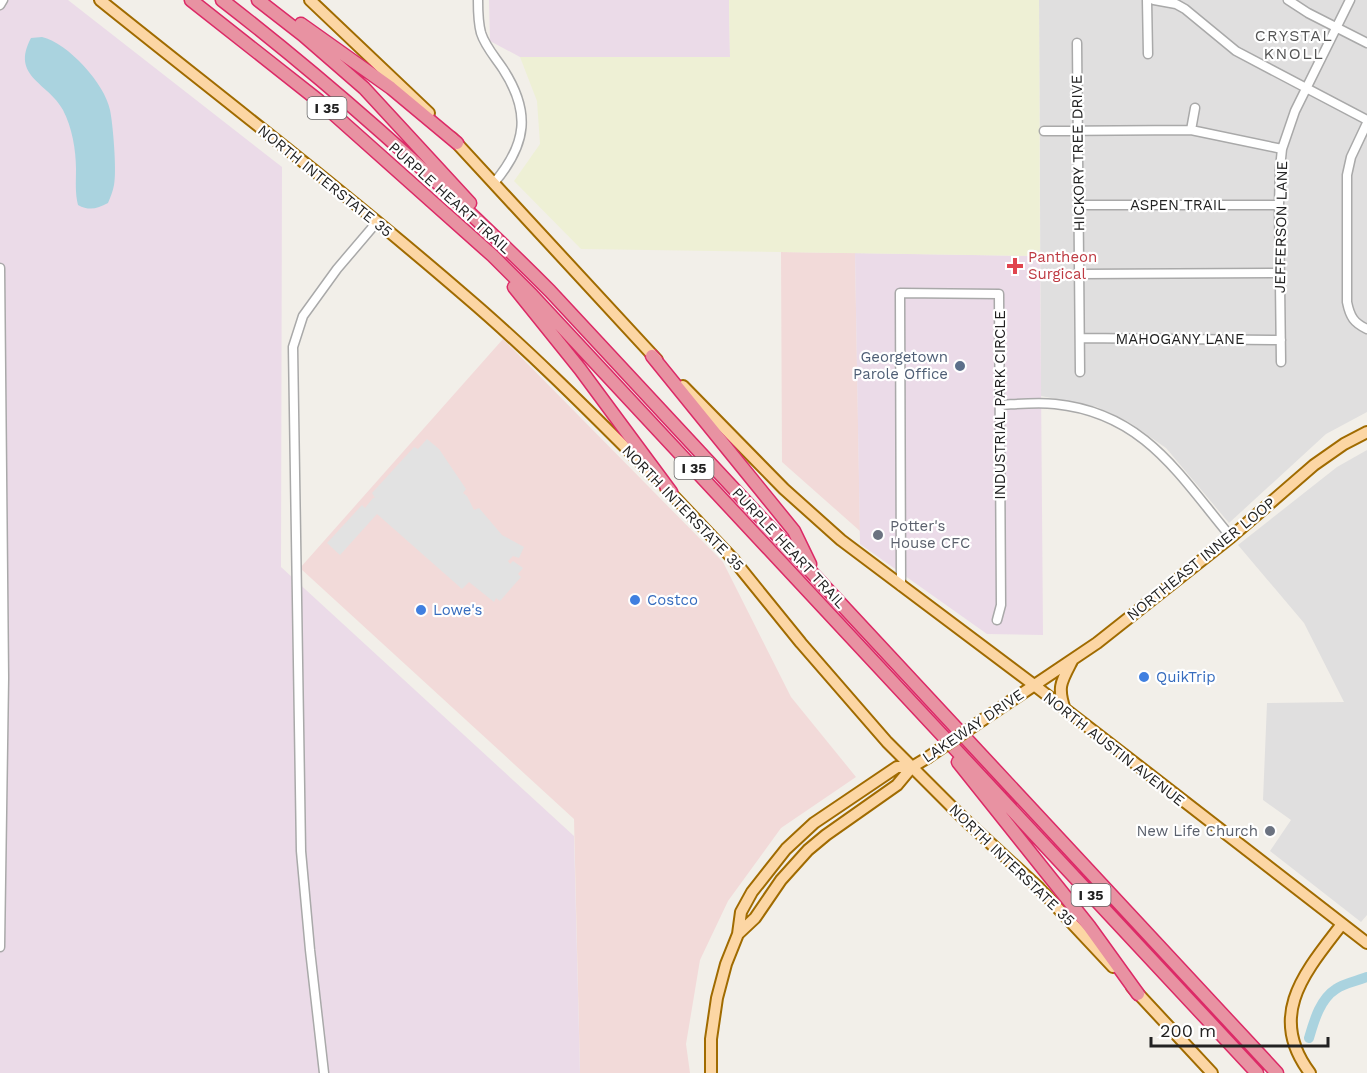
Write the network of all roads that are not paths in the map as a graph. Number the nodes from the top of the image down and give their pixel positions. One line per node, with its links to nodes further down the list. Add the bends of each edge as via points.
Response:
1 (3, 0): 13 (street)
2 (100, 0): 29 (main road, NORTH INTERSTATE 35)
3 (191, 0): 30 (highway, PURPLE HEART TRAIL / I 35, via 319,101)
4 (222, 0): 31 (highway, PURPLE HEART TRAIL / I 35, via 382,132)
5 (258, 0): 31 (highway, via 364,88)
6 (266, 0): 24 (highway, via 382,81)
7 (310, 0): 24 (main road)
8 (478, 0): 26 (street, via 483,37 516,89 522,116 520,141)
9 (1147, 0): 17 (street)
10 (1154, 0): 18 (street, via 1185,9 1236,51)
11 (1288, 0): 14 (street)
12 (1350, 0): 14 (street, JEFFERSON LANE)
13 (0, 5)
14 (1336, 27): 16 (street); 18 (street, JEFFERSON LANE)
15 (1077, 43): 21 (street, HICKORY TREE DRIVE)
16 (1367, 43)
17 (1148, 54)
18 (1306, 89): 20 (street); 25 (street, JEFFERSON LANE)
19 (1195, 108): 22 (street)
20 (1367, 121): 35 (street, via 1347,175 1347,302 1354,322)
21 (1078, 130): 22 (street); 23 (street); 27 (street, HICKORY TREE DRIVE)
22 (1191, 130): 25 (street)
23 (1044, 131)
24 (457, 143): 26 (main road)
25 (1282, 150): 28 (street, JEFFERSON LANE)
26 (494, 183): 38 (main road)
27 (1078, 205): 28 (street, ASPEN TRAIL); 34 (street, HICKORY TREE DRIVE)
28 (1278, 205): 33 (street, JEFFERSON LANE)
29 (377, 222): 43 (main road, NORTH INTERSTATE 35, via 479,308); 60 (street, via 303,316 293,347 301,851)
30 (456, 224): 43 (highway, via 549,330); 51 (highway, PURPLE HEART TRAIL / I 35, via 532,295)
31 (507, 248): 45 (highway, PURPLE HEART TRAIL / I 35)
32 (0, 268): 58 (street, via 4,678)
33 (1279, 273): 34 (street); 37 (street, JEFFERSON LANE)
34 (1079, 274): 36 (street, HICKORY TREE DRIVE)
35 (1367, 330)
36 (1080, 338): 37 (street, MAHOGANY LANE); 40 (street, HICKORY TREE DRIVE)
37 (1281, 340): 39 (street, JEFFERSON LANE)
38 (652, 356): 45 (highway, via 794,531); 46 (main road, via 784,489)
39 (1281, 362)
40 (1080, 372)
41 (1000, 405): 44 (street, via 1080,408 1134,431 1152,444); 46 (street, INDUSTRIAL PARK CIRCLE, via 999,294 900,293); 47 (street, INDUSTRIAL PARK CIRCLE, via 1001,604)
42 (1367, 432): 44 (main road, NORTHEAST INNER LOOP, via 1314,465)
43 (671, 492): 52 (main road, NORTH INTERSTATE 35, via 733,559)
44 (1231, 537): 48 (main road, NORTHEAST INNER LOOP)
45 (814, 573): 64 (highway, PURPLE HEART TRAIL / I 35)
46 (901, 586): 49 (main road)
47 (997, 620)
48 (1074, 658): 49 (main road, NORTHEAST INNER LOOP); 50 (main road, via 1059,688)
49 (1034, 685): 50 (main road, NORTH AUSTIN AVENUE); 53 (main road, LAKEWAY DRIVE, bridge)
50 (1065, 711): 55 (main road, NORTH AUSTIN AVENUE)
51 (926, 717): 59 (highway); 63 (highway, PURPLE HEART TRAIL / I 35)
52 (887, 742): 53 (main road, NORTH INTERSTATE 35); 54 (main road, via 891,756)
53 (912, 767): 54 (main road, LAKEWAY DRIVE, via 897,767); 56 (main road, LAKEWAY DRIVE, via 897,785 808,850); 59 (main road, NORTH INTERSTATE 35, via 1039,888)
54 (888, 773): 56 (main road, LAKEWAY DRIVE, via 832,810 786,849 752,892 741,912)
55 (1342, 924): 57 (main road, NORTH AUSTIN AVENUE); 65 (main road, via 1306,972 1292,1000 1292,1039)
56 (738, 934): 61 (main road, LAKEWAY DRIVE, via 717,999)
57 (1367, 943)
58 (0, 947)
59 (1138, 993): 62 (main road, NORTH INTERSTATE 35)
60 (324, 1073)
61 (711, 1073)
62 (1212, 1073)
63 (1257, 1073)
64 (1277, 1073)
65 (1310, 1073)

